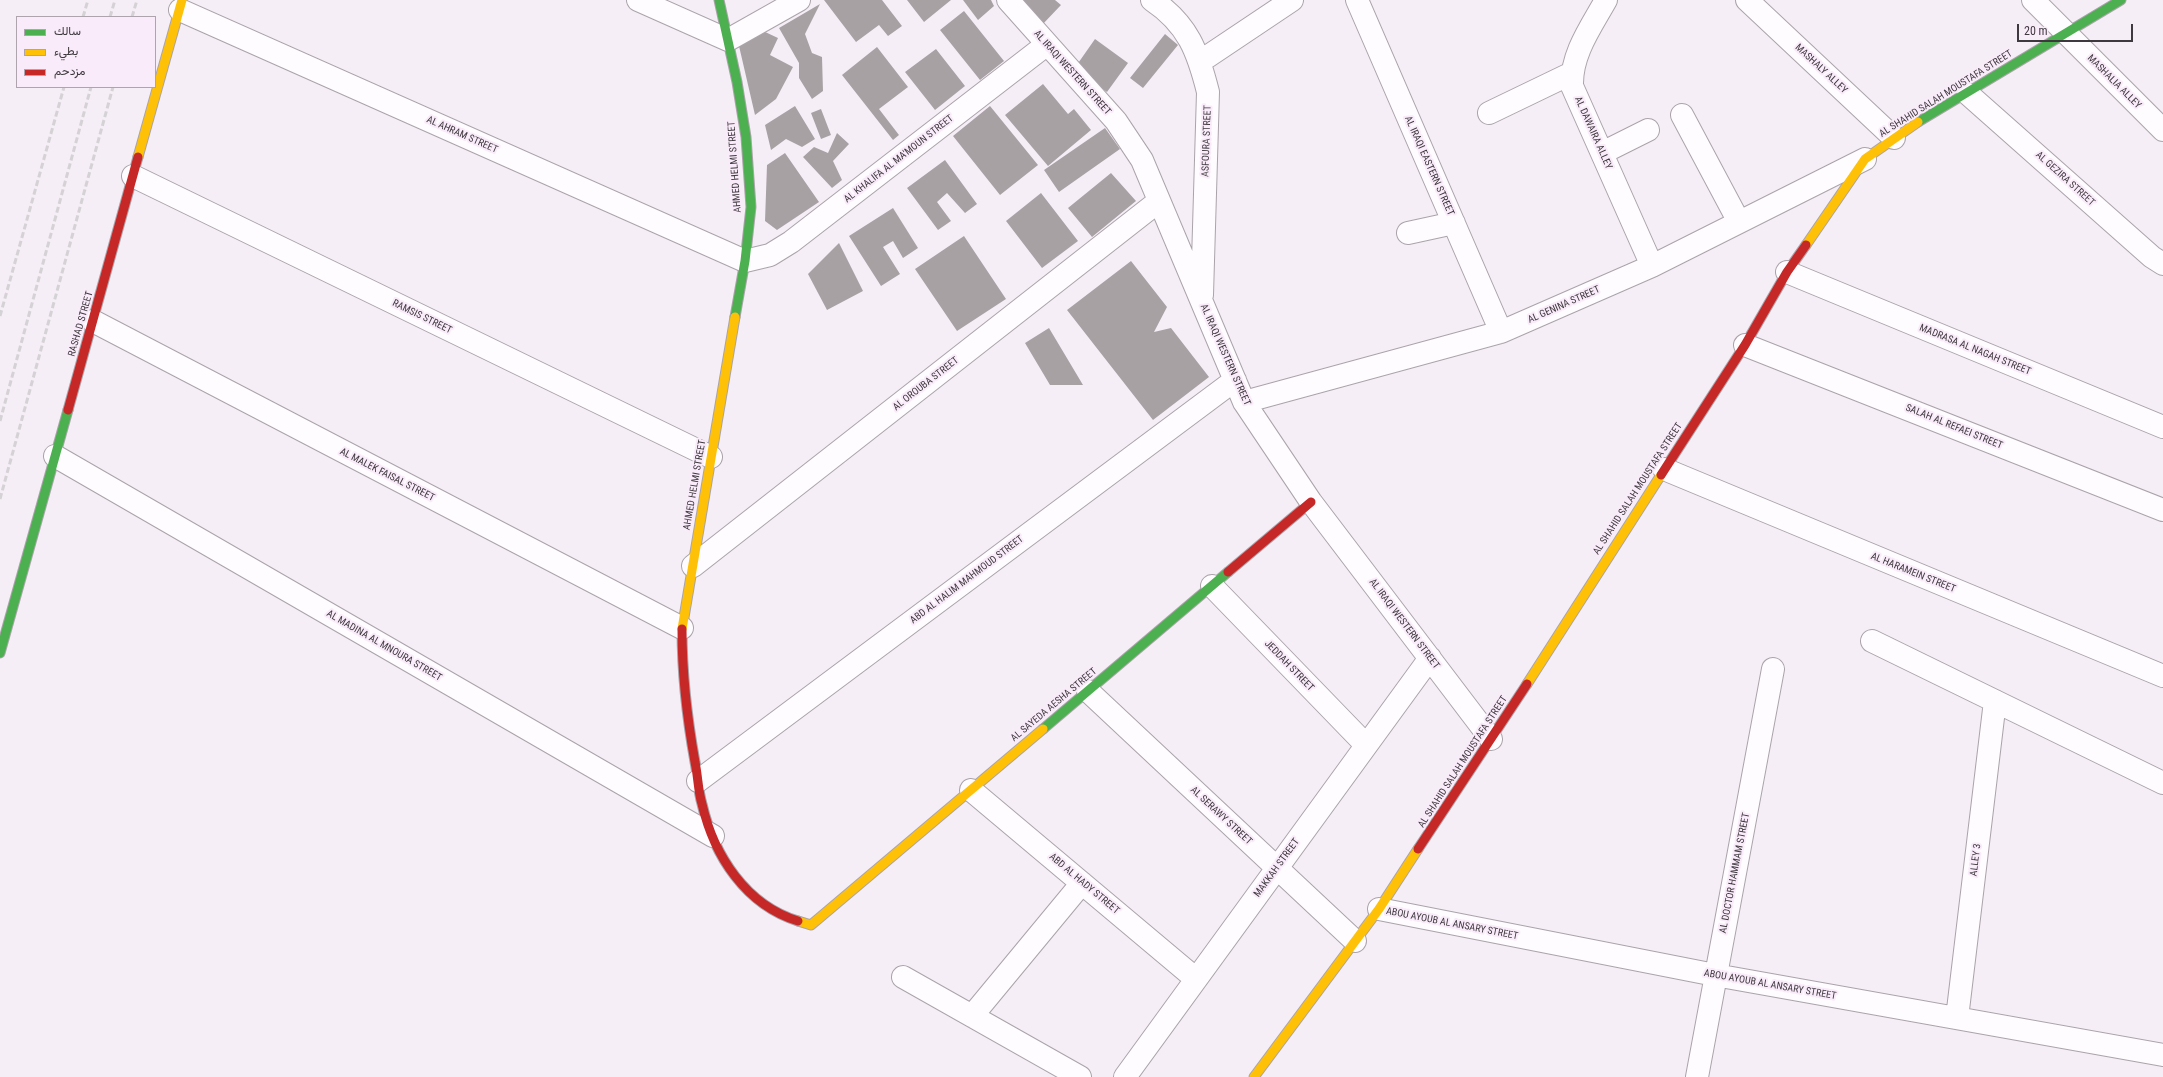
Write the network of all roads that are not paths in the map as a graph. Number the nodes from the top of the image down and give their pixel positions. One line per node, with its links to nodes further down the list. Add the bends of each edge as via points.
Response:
1 (638, 0): 14 (street)
2 (719, 0): 14 (street, AHMED HELMI STREET)
3 (799, 0): 14 (street)
4 (1008, 0): 15 (street, AL IRAQI WESTERN STREET)
5 (1152, 0): 16 (street, ASFOURA STREET, via 1167,10 1189,35)
6 (1292, 0): 16 (street)
7 (1357, 0): 29 (street, AL IRAQI EASTERN STREET)
8 (1606, 0): 17 (street, AL DAWAIRA ALLEY, via 1577,54)
9 (1747, 0): 23 (street, MASHALY ALLEY)
10 (2033, 0): 13 (street, MASHALIA ALLEY)
11 (2121, 0): 13 (street, AL SHAHID SALAH MOUSTAFA STREET)
12 (181, 5): 26 (street, RASHAD STREET); 31 (street, AL AHRAM STREET)
13 (2066, 34): 18 (street, AL SHAHID SALAH MOUSTAFA STREET); 22 (street, MASHALIA ALLEY)
14 (728, 40): 31 (street, AHMED HELMI STREET, via 746,137 751,206)
15 (1046, 44): 27 (street, AL IRAQI WESTERN STREET, via 1116,121 1142,160); 31 (street, AL KHALIFA AL MA'MOUN STREET, via 792,242 770,255)
16 (1201, 62): 35 (street, ASFOURA STREET, via 1208,92)
17 (1572, 73): 19 (street); 24 (street, AL DAWAIRA ALLEY, via 1572,86)
18 (1968, 94): 23 (street, AL SHAHID SALAH MOUSTAFA STREET); 32 (street, AL GEZIRA STREET)
19 (1489, 113)
20 (1682, 115): 28 (street)
21 (1648, 130): 24 (street)
22 (2163, 130)
23 (1894, 138): 25 (street, AL SHAHID SALAH MOUSTAFA STREET)
24 (1602, 153): 33 (street, AL DAWAIRA ALLEY)
25 (1865, 159): 28 (street, AL GENINA STREET); 34 (street, AL SHAHID SALAH MOUSTAFA STREET)
26 (133, 176): 36 (street, RASHAD STREET); 43 (street, RAMSIS STREET)
27 (1160, 201): 35 (street, AL IRAQI WESTERN STREET); 47 (street, AL OROUBA STREET)
28 (1739, 222): 33 (street, AL GENINA STREET)
29 (1454, 223): 30 (street); 37 (street, AL IRAQI EASTERN STREET)
30 (1408, 233)
31 (745, 261): 43 (street, AHMED HELMI STREET)
32 (2163, 264)
33 (1652, 266): 37 (street, AL GENINA STREET)
34 (1787, 272): 38 (street, AL SHAHID SALAH MOUSTAFA STREET); 41 (street, MADRASA AL NAGAH STREET)
35 (1202, 302): 39 (street, AL IRAQI WESTERN STREET)
36 (93, 321): 42 (street, RASHAD STREET); 49 (street, AL MALEK FAISAL STREET)
37 (1501, 332): 40 (street, AL GENINA STREET)
38 (1745, 344): 44 (street, AL SHAHID SALAH MOUSTAFA STREET); 46 (street, SALAH AL REFAEI STREET)
39 (1235, 380): 40 (street, AL IRAQI WESTERN STREET); 59 (street, ABD AL HALIM MAHMOUD STREET)
40 (1244, 402): 45 (street, AL IRAQI WESTERN STREET)
41 (2163, 427)
42 (55, 456): 51 (street, RASHAD STREET); 62 (street, AL MADINA AL MNOURA STREET)
43 (711, 457): 47 (street, AHMED HELMI STREET)
44 (1664, 469): 54 (street, AL HARAMEIN STREET); 57 (street, AL SHAHID SALAH MOUSTAFA STREET)
45 (1311, 502): 48 (street, AL SAYEDA AESHA STREET); 52 (street, AL IRAQI WESTERN STREET)
46 (2163, 510)
47 (693, 566): 49 (street, AHMED HELMI STREET)
48 (1212, 586): 55 (street, AL SAYEDA AESHA STREET); 58 (street, JEDDAH STREET)
49 (682, 628): 59 (street, AHMED HELMI STREET, via 684,697)
50 (1872, 641): 56 (street)
51 (0, 653)
52 (1430, 658): 57 (street, AL IRAQI WESTERN STREET); 58 (street, MAKKAH STREET)
53 (1772, 669): 68 (street, AL DOCTOR HAMMAM STREET)
54 (2163, 676)
55 (1088, 691): 61 (street, AL SAYEDA AESHA STREET); 63 (street, AL SERAWY STREET)
56 (1995, 702): 60 (street); 72 (street, ALLEY 3)
57 (1491, 739): 65 (street, AL SHAHID SALAH MOUSTAFA STREET)
58 (1366, 746): 63 (street, MAKKAH STREET)
59 (698, 781): 62 (street, AHMED HELMI STREET, via 703,808)
60 (2163, 783)
61 (971, 790): 64 (street, ABD AL HADY STREET); 66 (street, AL SAYEDA AESHA STREET)
62 (713, 836): 66 (street, AHMED HELMI STREET, via 730,868 751,895 786,918)
63 (1277, 868): 67 (street, AL SERAWY STREET); 70 (street, MAKKAH STREET)
64 (1082, 883): 70 (street, ABD AL HADY STREET); 71 (street)
65 (1379, 909): 67 (street, AL SHAHID SALAH MOUSTAFA STREET); 68 (street, ABOU AYOUB AL ANSARY STREET)
66 (811, 925)
67 (1355, 941): 76 (street, AL SHAHID SALAH MOUSTAFA STREET)
68 (1715, 975): 72 (street, ABOU AYOUB AL ANSARY STREET); 77 (street, AL DOCTOR HAMMAM STREET)
69 (903, 976): 71 (street)
70 (1196, 979): 75 (street, MAKKAH STREET)
71 (972, 1016): 74 (street)
72 (1957, 1018): 73 (street, ABOU AYOUB AL ANSARY STREET)
73 (2163, 1055)
74 (1080, 1077)
75 (1125, 1077)
76 (1254, 1077)
77 (1697, 1077)

